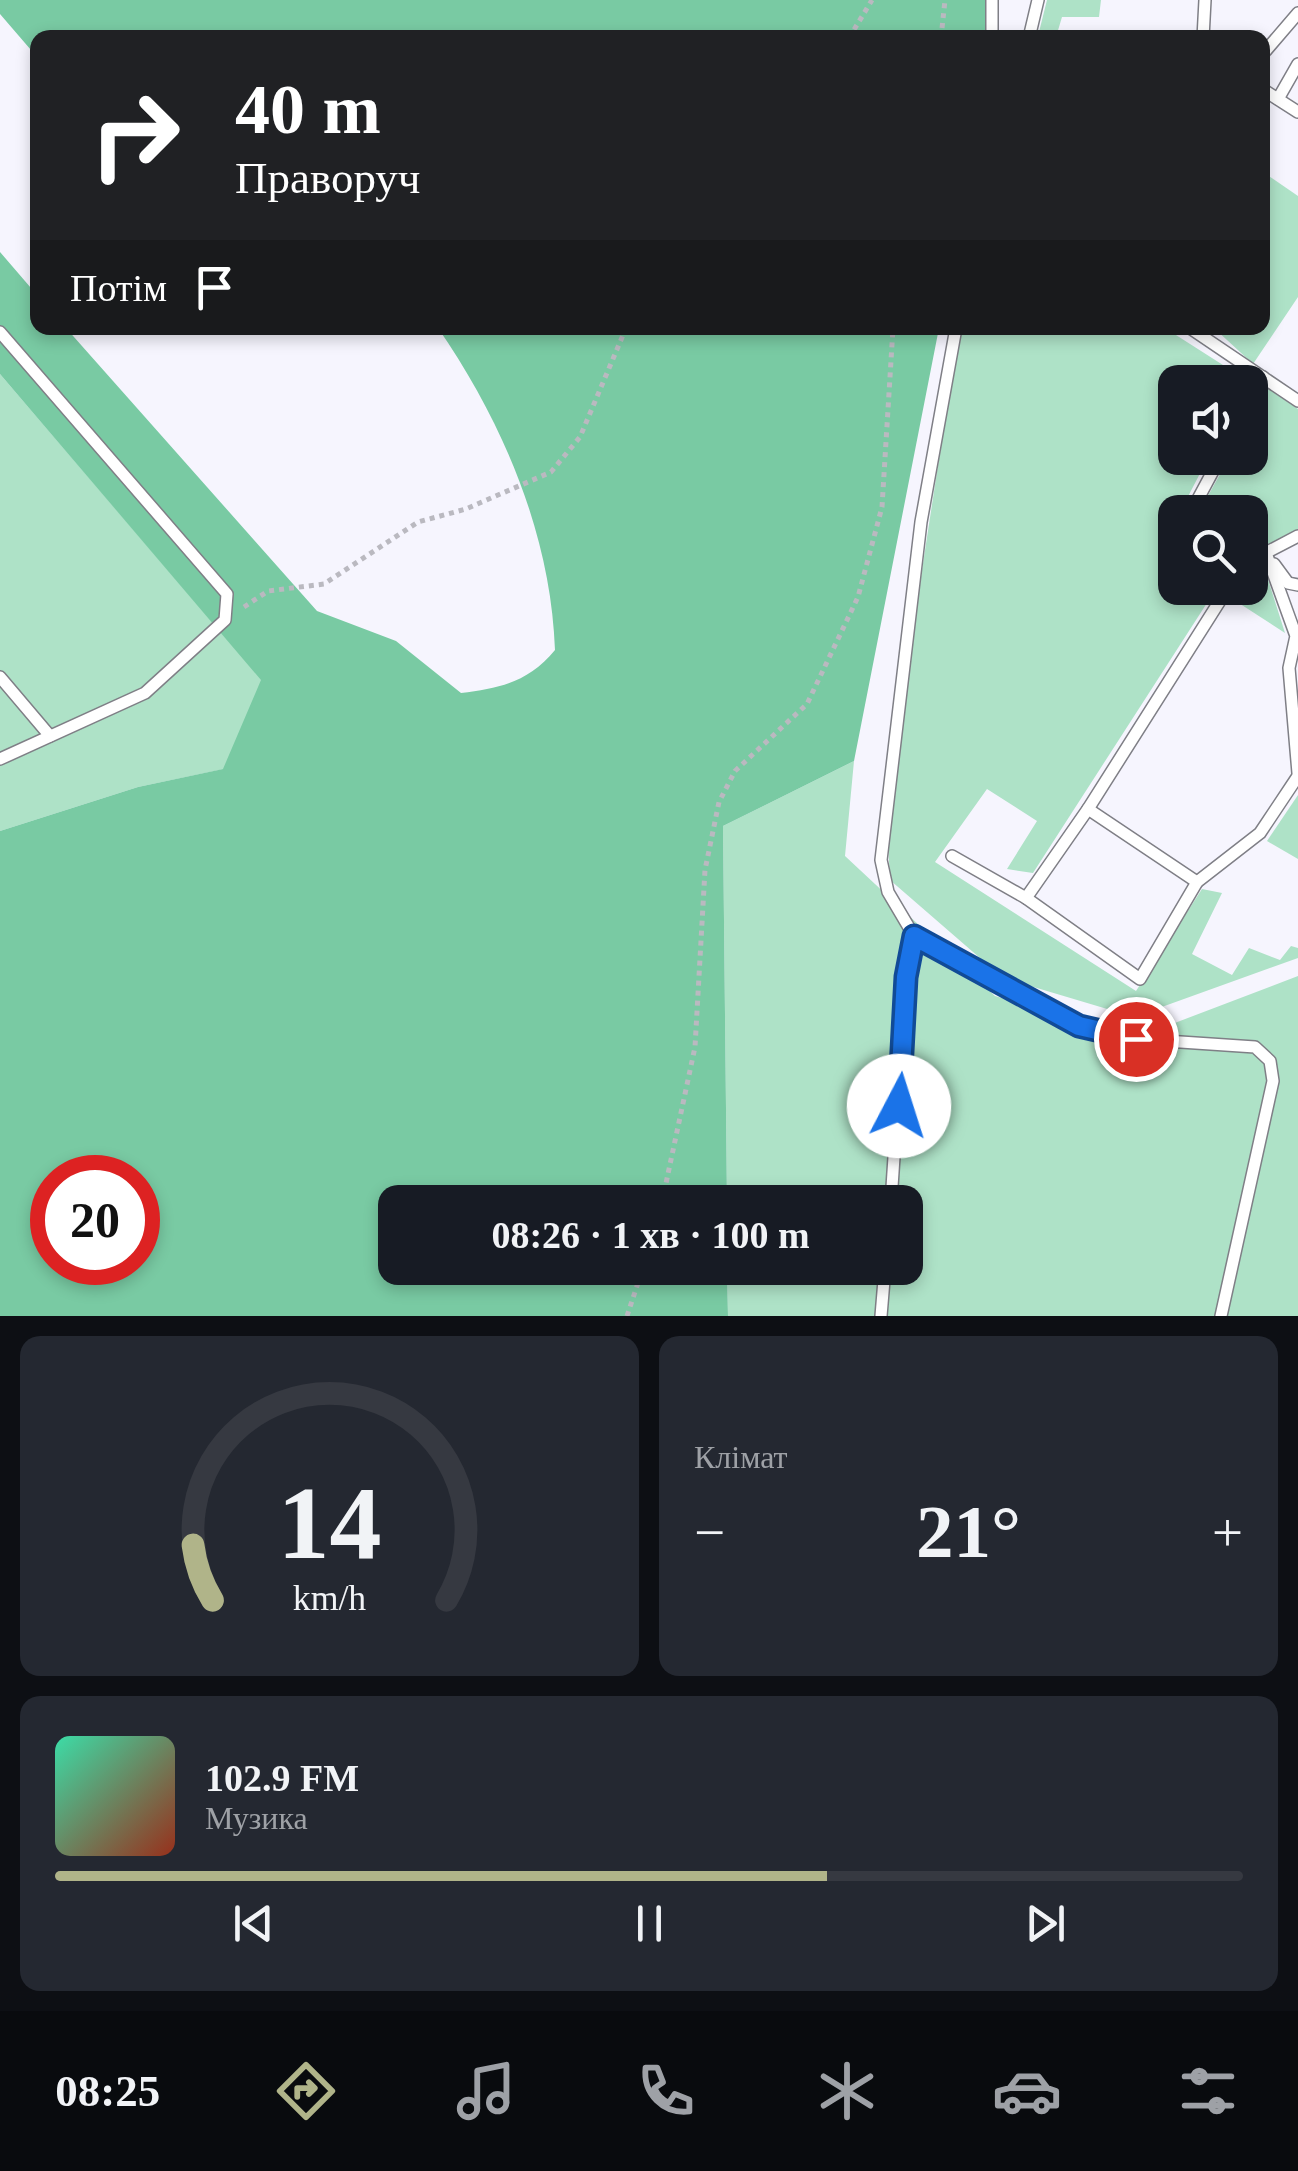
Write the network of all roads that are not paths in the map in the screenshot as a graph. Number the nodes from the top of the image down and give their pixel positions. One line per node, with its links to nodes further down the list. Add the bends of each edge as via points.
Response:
1 (992, 0): 5 (lane)
2 (1038, 0): 6 (lane)
3 (1206, 0): 7 (lane)
4 (1298, 13): 8 (lane)
5 (992, 30)
6 (1030, 30)
7 (1204, 30)
8 (1270, 46)
9 (1298, 64): 11 (lane)
10 (1270, 94): 11 (lane)
11 (1278, 99): 12 (lane)
12 (1298, 112)
13 (0, 332): 26 (lane, via 228,594 225,620 145,693)
14 (955, 335): 33 (lane, via 920,522 881,860 888,892)
15 (1202, 335): 16 (lane)
16 (1246, 365)
17 (1268, 380): 18 (lane)
18 (1298, 401)
19 (1298, 536): 20 (lane)
20 (1268, 552)
21 (1268, 556): 23 (lane)
22 (1268, 559): 28 (lane, via 1296,636 1288,668)
23 (1298, 586)
24 (1215, 605): 29 (lane)
25 (0, 678): 26 (lane)
26 (50, 736): 27 (lane)
27 (0, 759)
28 (1298, 774): 31 (lane, via 1260,833)
29 (1088, 809): 31 (lane); 32 (lane)
30 (952, 856): 32 (lane)
31 (1197, 882): 32 (lane, via 1140,979)
32 (1026, 898)
33 (914, 936): 34 (lane); 37 (lane, via 1079,1026 1136,1039 1254,1047 1270,1061 1273,1081)
34 (892, 1185)
35 (884, 1285): 36 (lane)
36 (881, 1316)
37 (1222, 1316)

